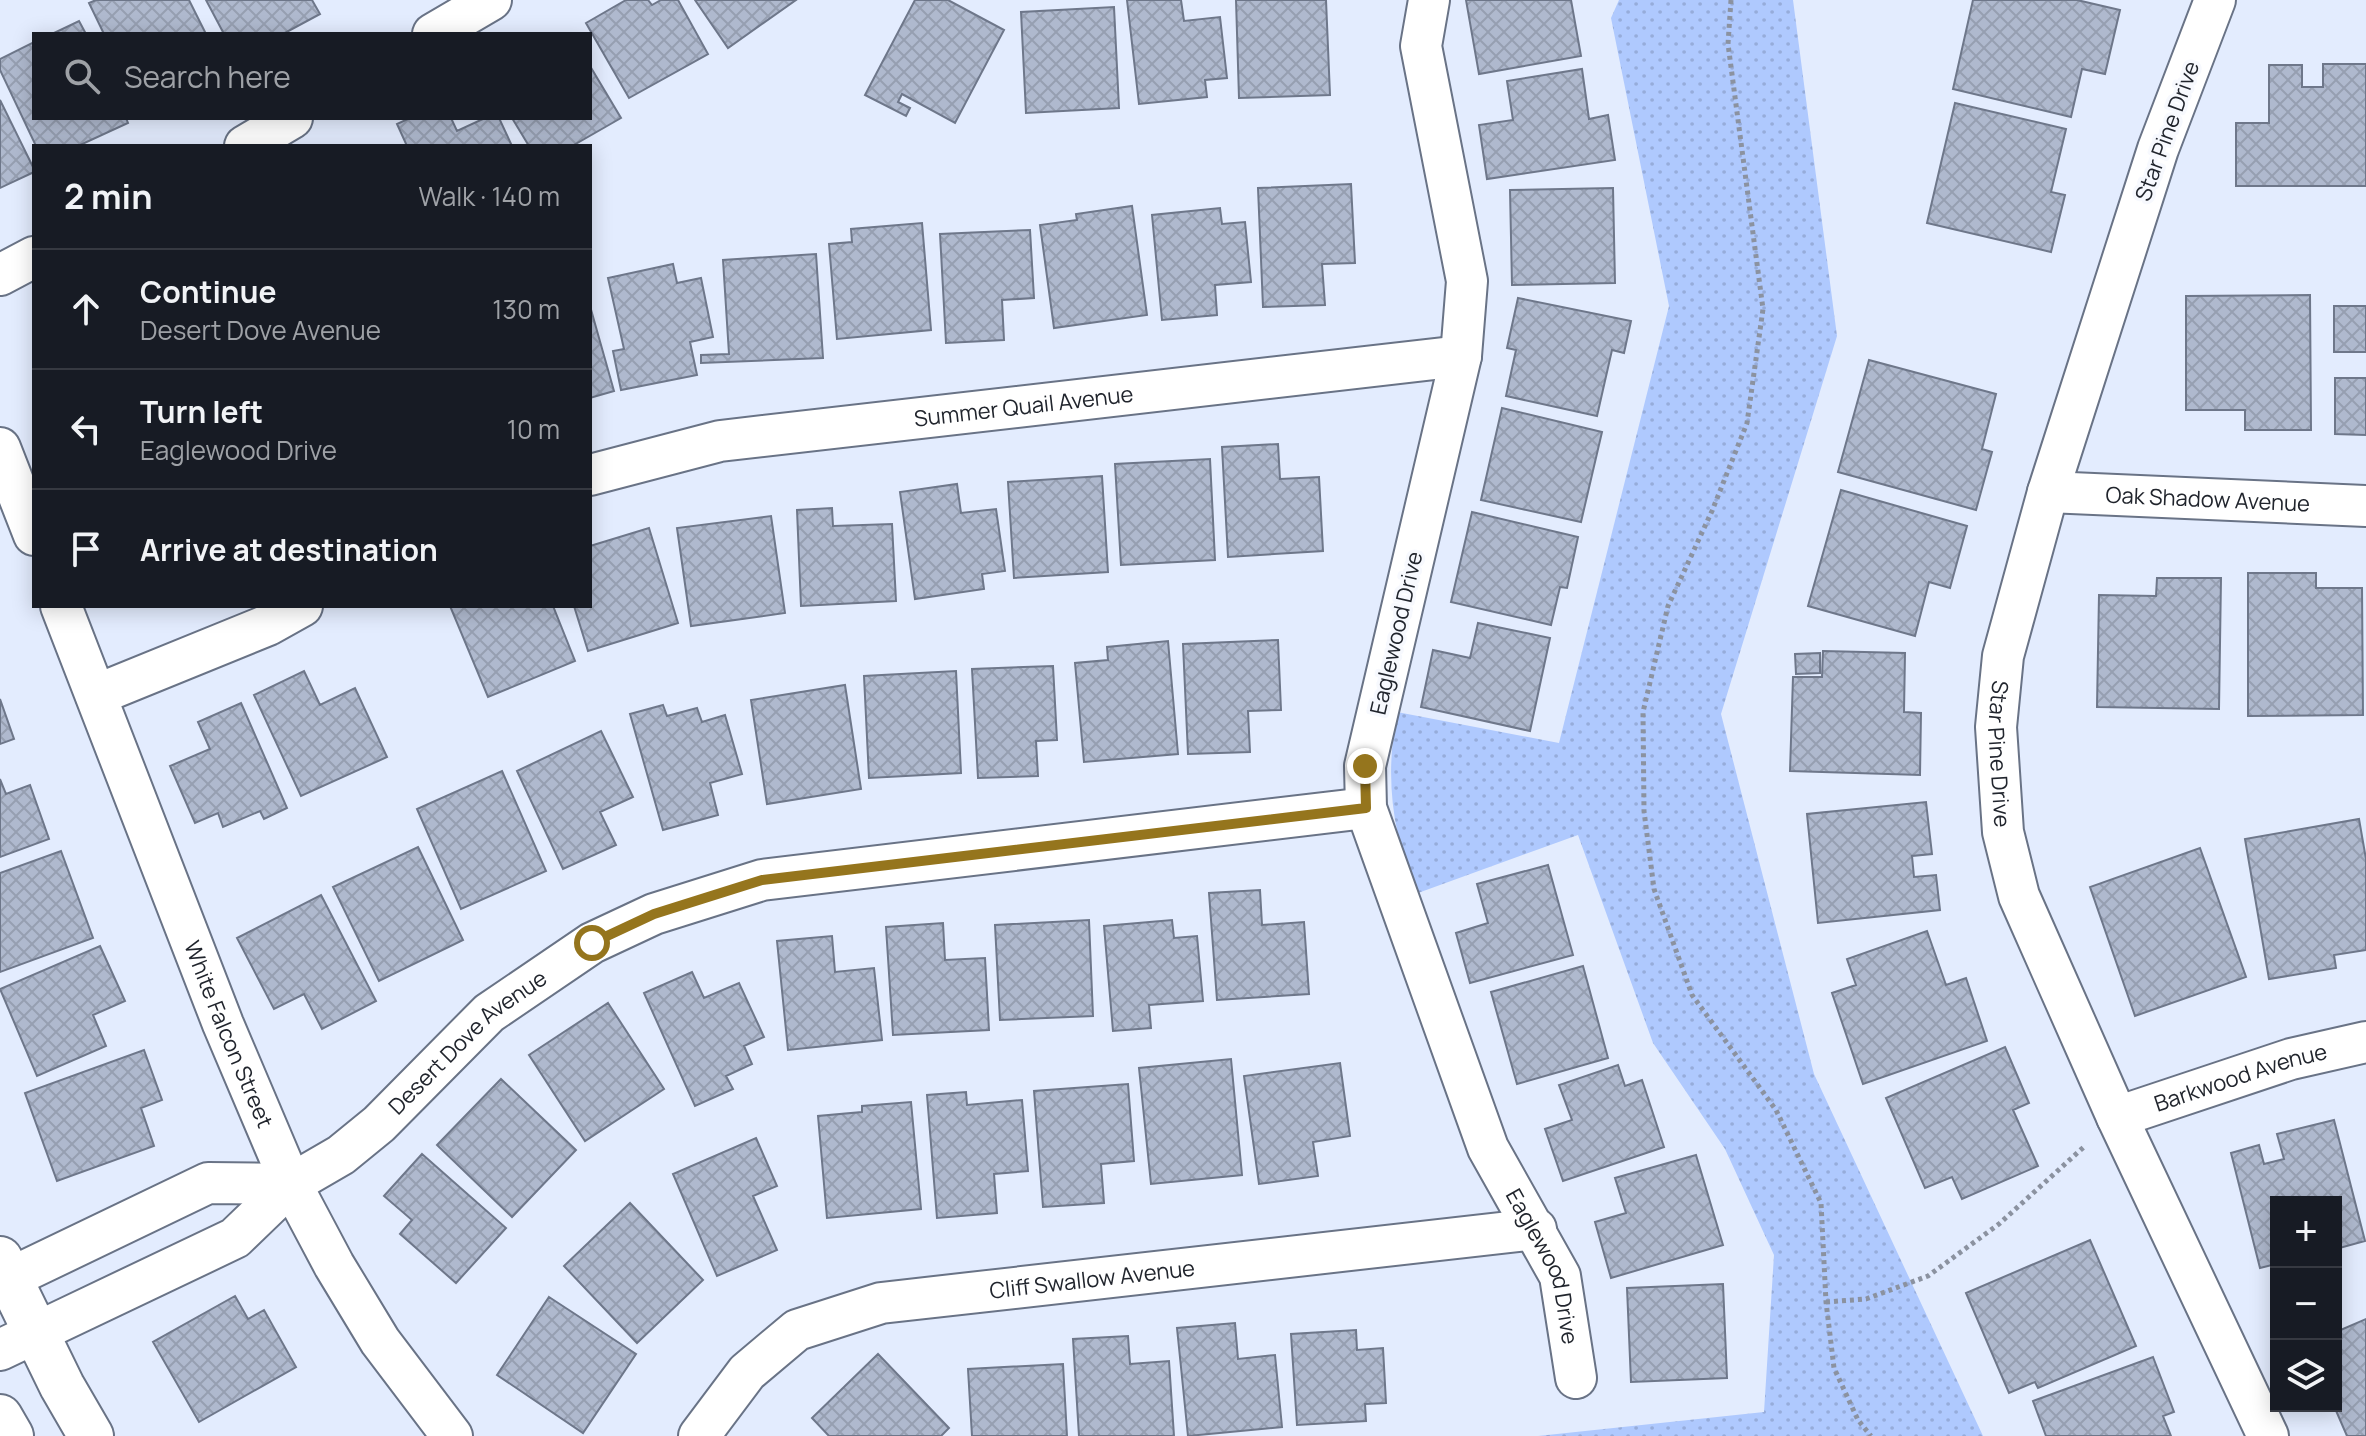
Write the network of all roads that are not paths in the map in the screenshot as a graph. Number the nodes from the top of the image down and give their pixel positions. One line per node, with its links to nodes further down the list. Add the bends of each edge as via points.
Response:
1 (491, 0): 4 (street)
2 (1429, 0): 9 (street, Eaglewood Drive, via 1421,46 1467,281)
3 (2215, 0): 12 (street, Star Pine Drive, via 2158,149)
4 (436, 32)
5 (289, 120): 6 (street)
6 (248, 144)
7 (32, 258): 8 (street)
8 (0, 275)
9 (1461, 356): 11 (street, Summer Quail Avenue, via 720,441); 18 (street, Eaglewood Drive, via 1365,766)
10 (0, 448): 14 (street)
11 (592, 474)
12 (2048, 492): 13 (street, Oak Shadow Avenue); 20 (street, Star Pine Drive, via 2003,656 1996,727 2003,832 2019,896)
13 (2366, 506)
14 (32, 530)
15 (62, 608): 17 (street, White Falcon Street)
16 (298, 608): 17 (street)
17 (96, 695): 21 (street, White Falcon Street)
18 (1366, 808): 21 (street, Desert Dove Avenue, via 762,880 654,914 592,943 489,1013 379,1124 341,1155); 22 (street, Eaglewood Drive, via 1488,1148)
19 (2366, 1042): 20 (street, Barkwood Avenue, via 2291,1059)
20 (2117, 1117): 31 (street, Star Pine Drive)
21 (291, 1184): 23 (street, via 208,1183); 24 (street, Desert Dove Avenue, via 235,1238); 29 (street, White Falcon Street, via 380,1341)
22 (1536, 1229): 25 (street, Eaglewood Drive, via 1560,1276); 30 (street, Cliff Swallow Avenue, via 881,1303 797,1330 747,1372)
23 (3, 1274): 24 (street)
24 (19, 1342): 28 (street, via 62,1386)
25 (1576, 1378)
26 (0, 1417): 27 (street)
27 (11, 1436)
28 (91, 1436)
29 (452, 1436)
30 (699, 1436)
31 (2268, 1436)

